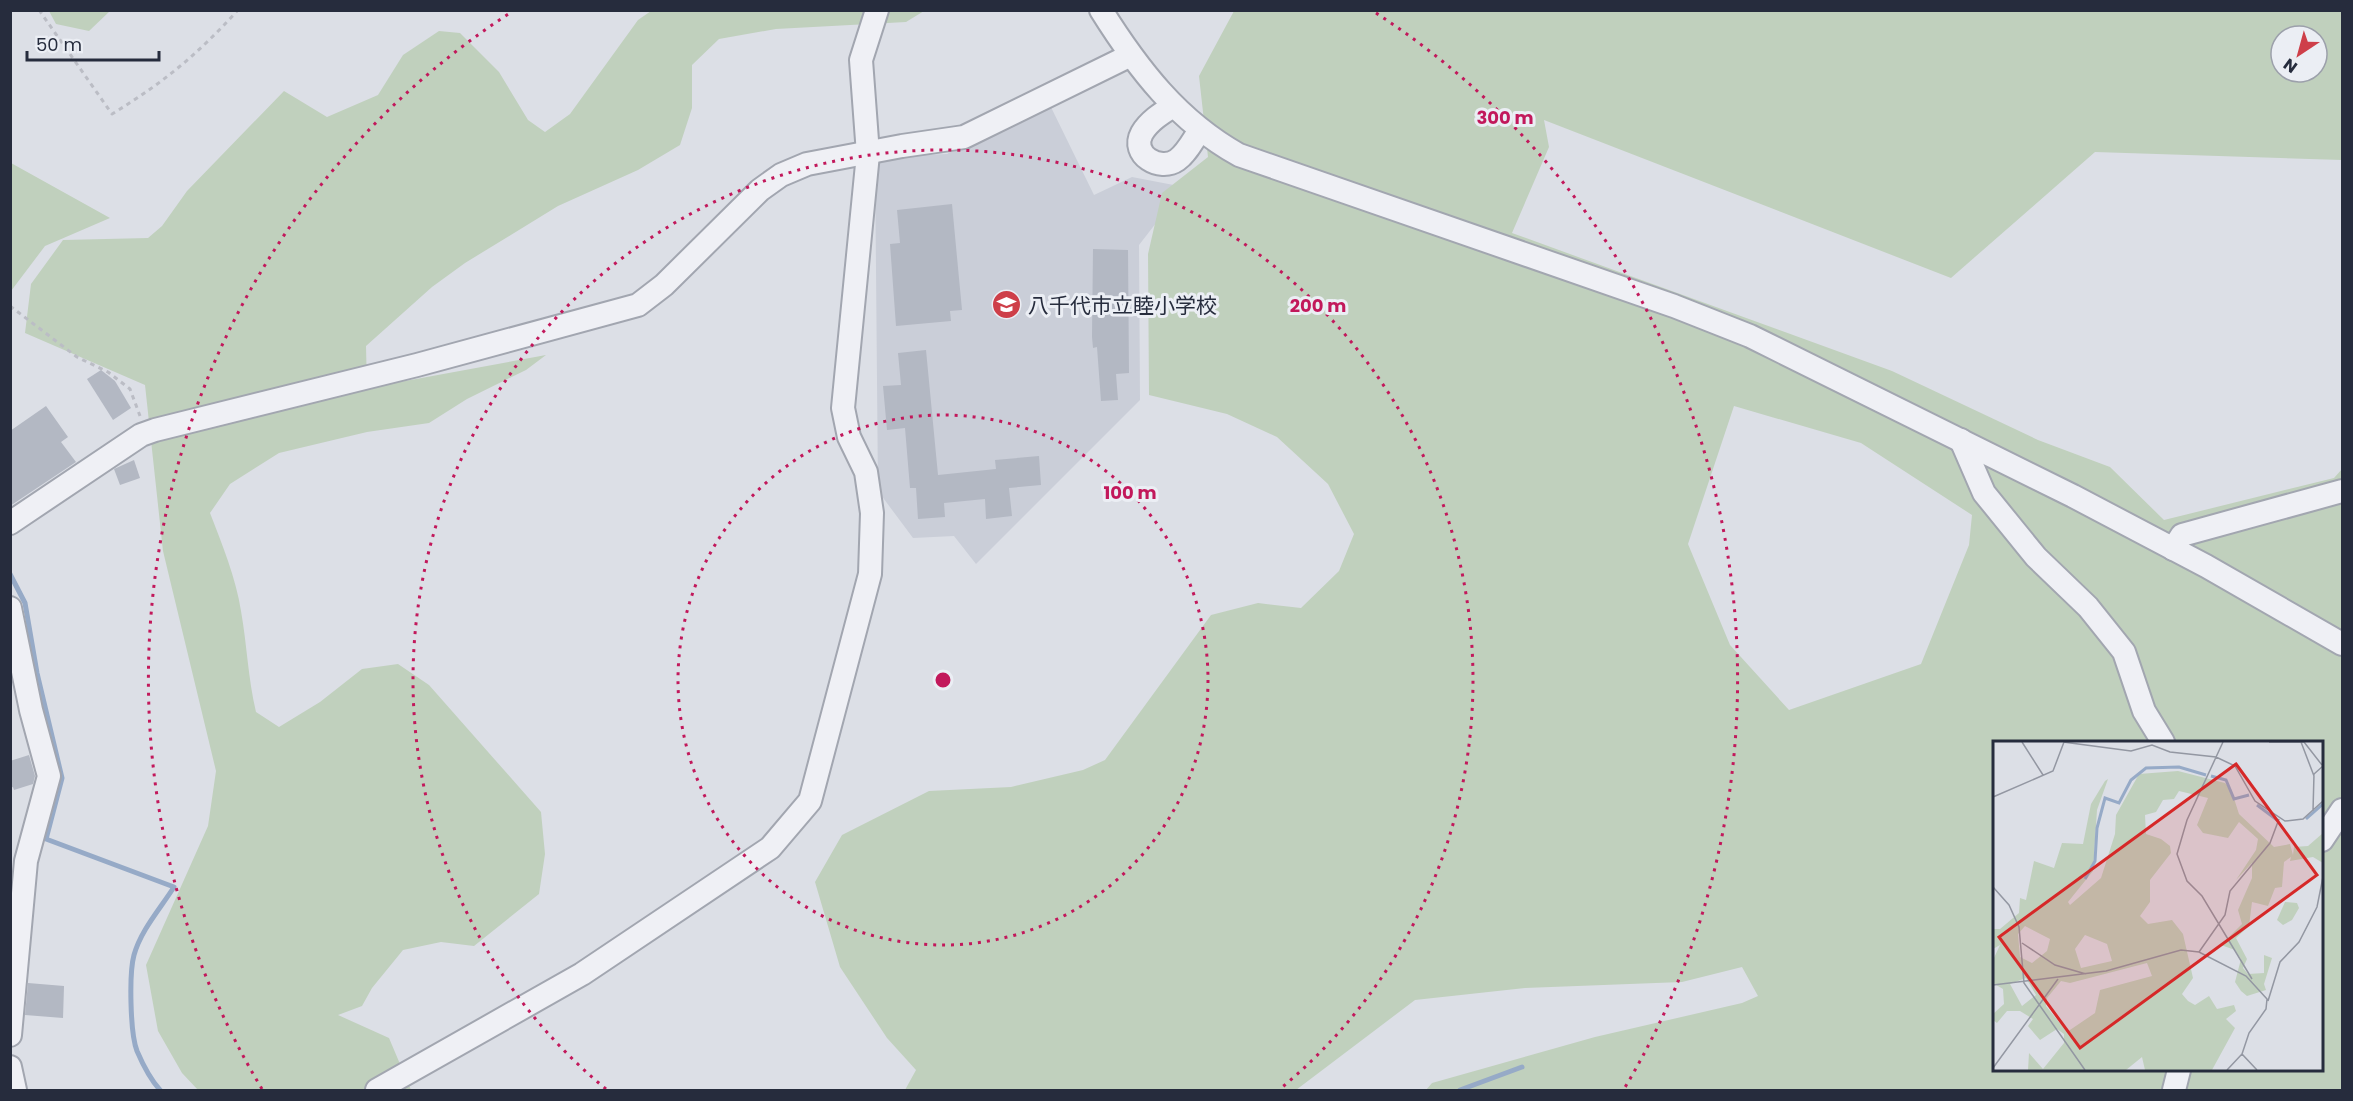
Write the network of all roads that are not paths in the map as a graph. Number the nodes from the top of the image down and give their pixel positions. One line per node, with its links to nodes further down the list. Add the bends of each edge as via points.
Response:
1 (877, 10): 6 (street, via 861,60)
2 (1101, 10): 3 (street)
3 (1129, 56): 4 (street); 6 (street, via 964,137)
4 (1173, 106): 5 (street); 5 (street, via 1157,116 1140,135 1139,145 1147,159 1159,164 1177,160)
5 (1200, 130): 7 (street, via 1239,155 1652,298 1750,336)
6 (868, 154): 9 (street, via 807,164 781,175 760,190 639,305 141,435); 20 (street, via 843,408 849,437 866,472 872,513 870,574 810,801 770,848 592,968)
7 (1961, 440): 10 (street); 13 (street, via 1984,493 2036,557 2088,607 2124,652 2144,711)
8 (2343, 491): 10 (street, via 2182,535)
9 (10, 523)
10 (2173, 549): 12 (street)
11 (10, 608): 16 (street, via 49,776 26,861)
12 (2343, 644)
13 (2162, 741)
14 (2343, 810): 15 (street)
15 (2323, 839)
16 (10, 1035)
17 (10, 1067): 19 (street)
18 (2179, 1071): 21 (street)
19 (15, 1090)
20 (377, 1090)
21 (2174, 1090)

